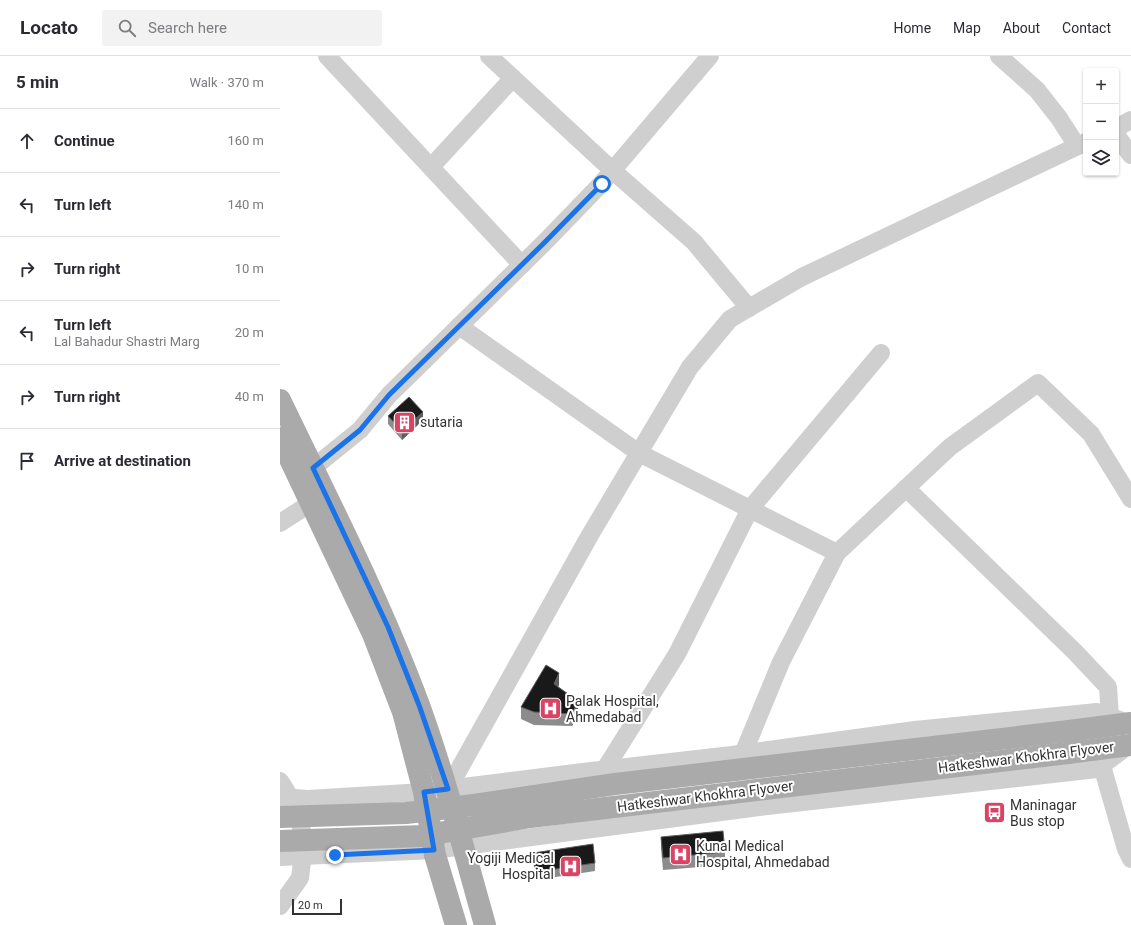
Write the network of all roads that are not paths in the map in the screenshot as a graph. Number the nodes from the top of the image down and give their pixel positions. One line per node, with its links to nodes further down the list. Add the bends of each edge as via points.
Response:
1 (327, 56): 11 (street)
2 (489, 56): 5 (street)
3 (710, 56): 12 (street)
4 (999, 56): 9 (street, via 1037,90)
5 (513, 78): 11 (street); 12 (street)
6 (1131, 120): 7 (street)
7 (1119, 126)
8 (1119, 139): 10 (street)
9 (1081, 144): 14 (street, via 802,277)
10 (1131, 155)
11 (431, 167): 13 (street)
12 (612, 170): 13 (street, via 602,184); 14 (street, via 694,242)
13 (522, 265): 15 (street)
14 (749, 308): 19 (street, via 730,319 690,366)
15 (459, 326): 19 (street); 20 (street, via 389,395 360,430)
16 (881, 353): 24 (street)
17 (280, 400): 20 (main road)
18 (280, 438): 20 (main road)
19 (638, 453): 24 (street); 33 (street)
20 (305, 472): 23 (main road); 33 (main road, via 388,627)
21 (906, 488): 22 (street, via 950,447 1038,383 1091,434); 26 (street); 27 (street, via 1108,687)
22 (1131, 499)
23 (311, 503): 25 (street); 34 (main road, via 373,634 403,712)
24 (750, 509): 26 (street); 31 (street, via 677,654)
25 (280, 523)
26 (837, 553): 29 (street, via 781,662)
27 (1123, 721): 29 (street, via 1097,712 947,727); 36 (main road, Hatkeshwar Khokhra Flyover, bridge, via 1069,731 615,784 406,813)
28 (1130, 745): 30 (street); 37 (main road, Hatkeshwar Khokhra Flyover, bridge, via 530,817 422,836)
29 (743, 754): 31 (street)
30 (1102, 766): 38 (street, via 1097,769 767,806); 42 (street)
31 (605, 769): 33 (street)
32 (280, 781): 35 (street)
33 (448, 789): 34 (street); 38 (main road)
34 (424, 792): 35 (street, via 308,799); 39 (main road)
35 (285, 797): 40 (street, via 302,830)
36 (280, 817)
37 (280, 841)
38 (462, 846): 39 (street); 45 (main road)
39 (434, 850): 40 (street); 44 (main road)
40 (302, 856): 41 (street); 43 (street, via 300,878)
41 (280, 857)
42 (1131, 859)
43 (281, 900)
44 (456, 925)
45 (485, 925)

